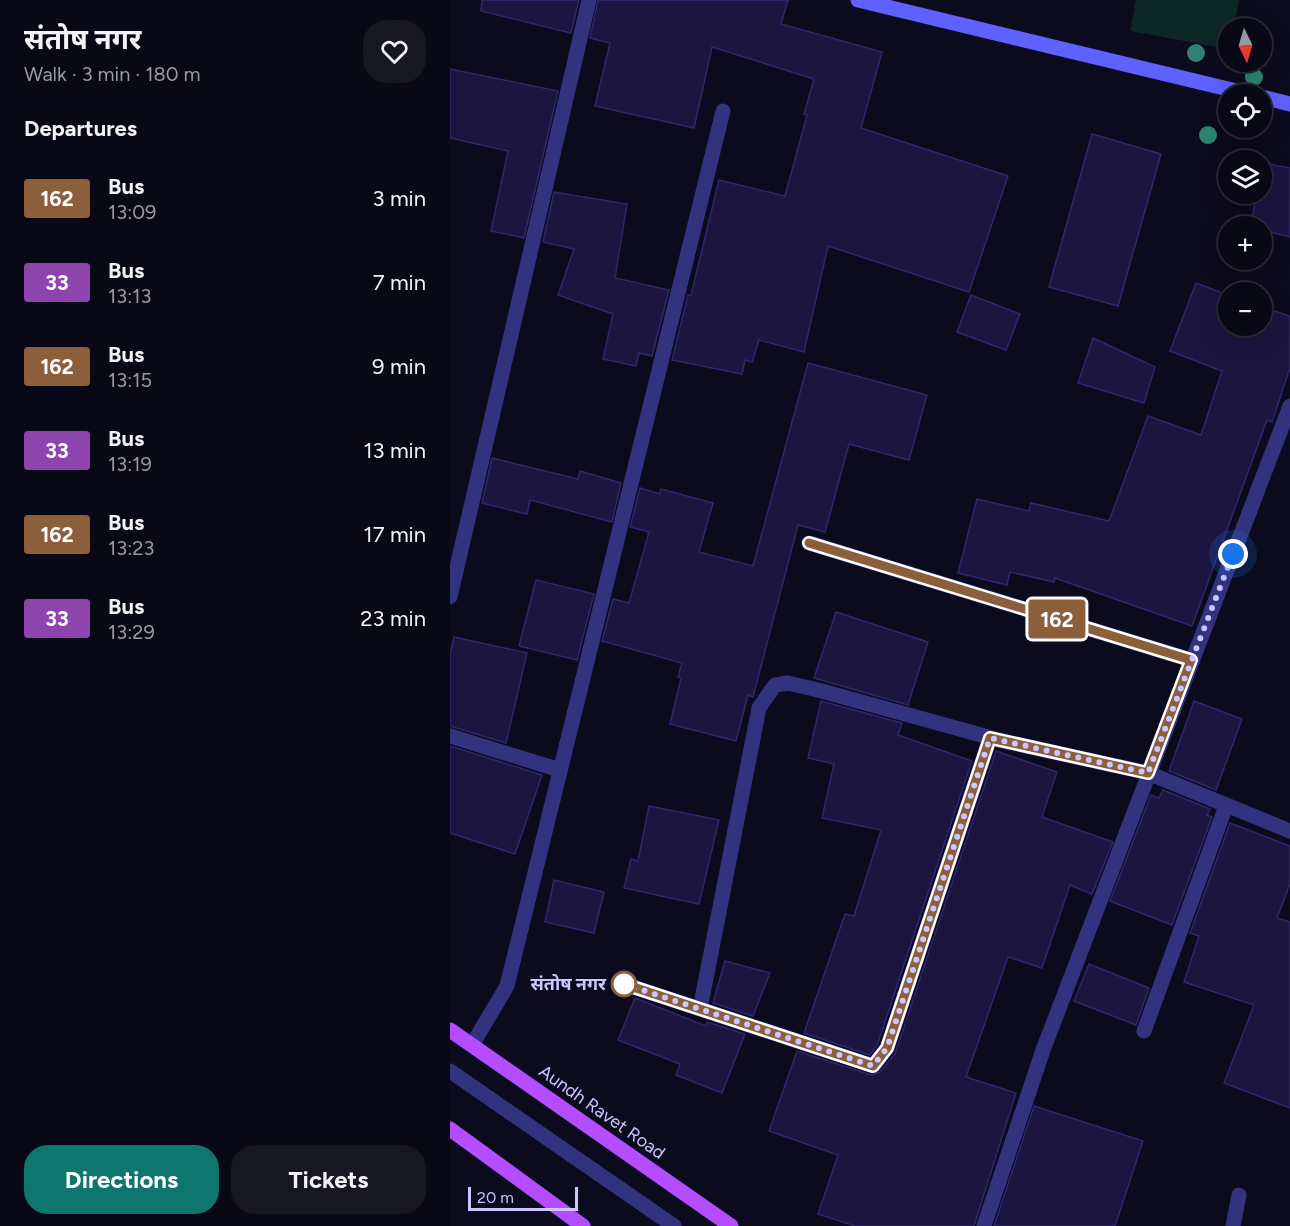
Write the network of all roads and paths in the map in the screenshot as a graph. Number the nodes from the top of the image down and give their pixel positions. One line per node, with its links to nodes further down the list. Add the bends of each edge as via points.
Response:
1 (589, 0): 9 (street)
2 (858, 0): 3 (street)
3 (1218, 87)
4 (1272, 100): 5 (street)
5 (1290, 104)
6 (723, 111): 13 (street)
7 (1290, 406): 10 (street)
8 (809, 543): 10 (street)
9 (450, 597)
10 (1191, 660): 14 (street)
11 (450, 736): 13 (street)
12 (990, 738): 14 (street); 18 (street, via 887,1048 873,1066); 18 (street, via 818,690 788,683 775,685 759,708)
13 (560, 770): 21 (street, via 507,986)
14 (1148, 773): 15 (street); 28 (street, via 1043,1050)
15 (1226, 806): 16 (street); 20 (street)
16 (1290, 831)
17 (624, 984): 18 (street)
18 (700, 1009)
19 (450, 1030): 21 (main road, Aundh Ravet Road)
20 (1144, 1031)
21 (472, 1045): 27 (main road, Aundh Ravet Road)
22 (450, 1071): 26 (street)
23 (450, 1129): 25 (main road)
24 (1239, 1195): 29 (street)
25 (583, 1226)
26 (674, 1226)
27 (730, 1226)
28 (984, 1226)
29 (1233, 1226)

